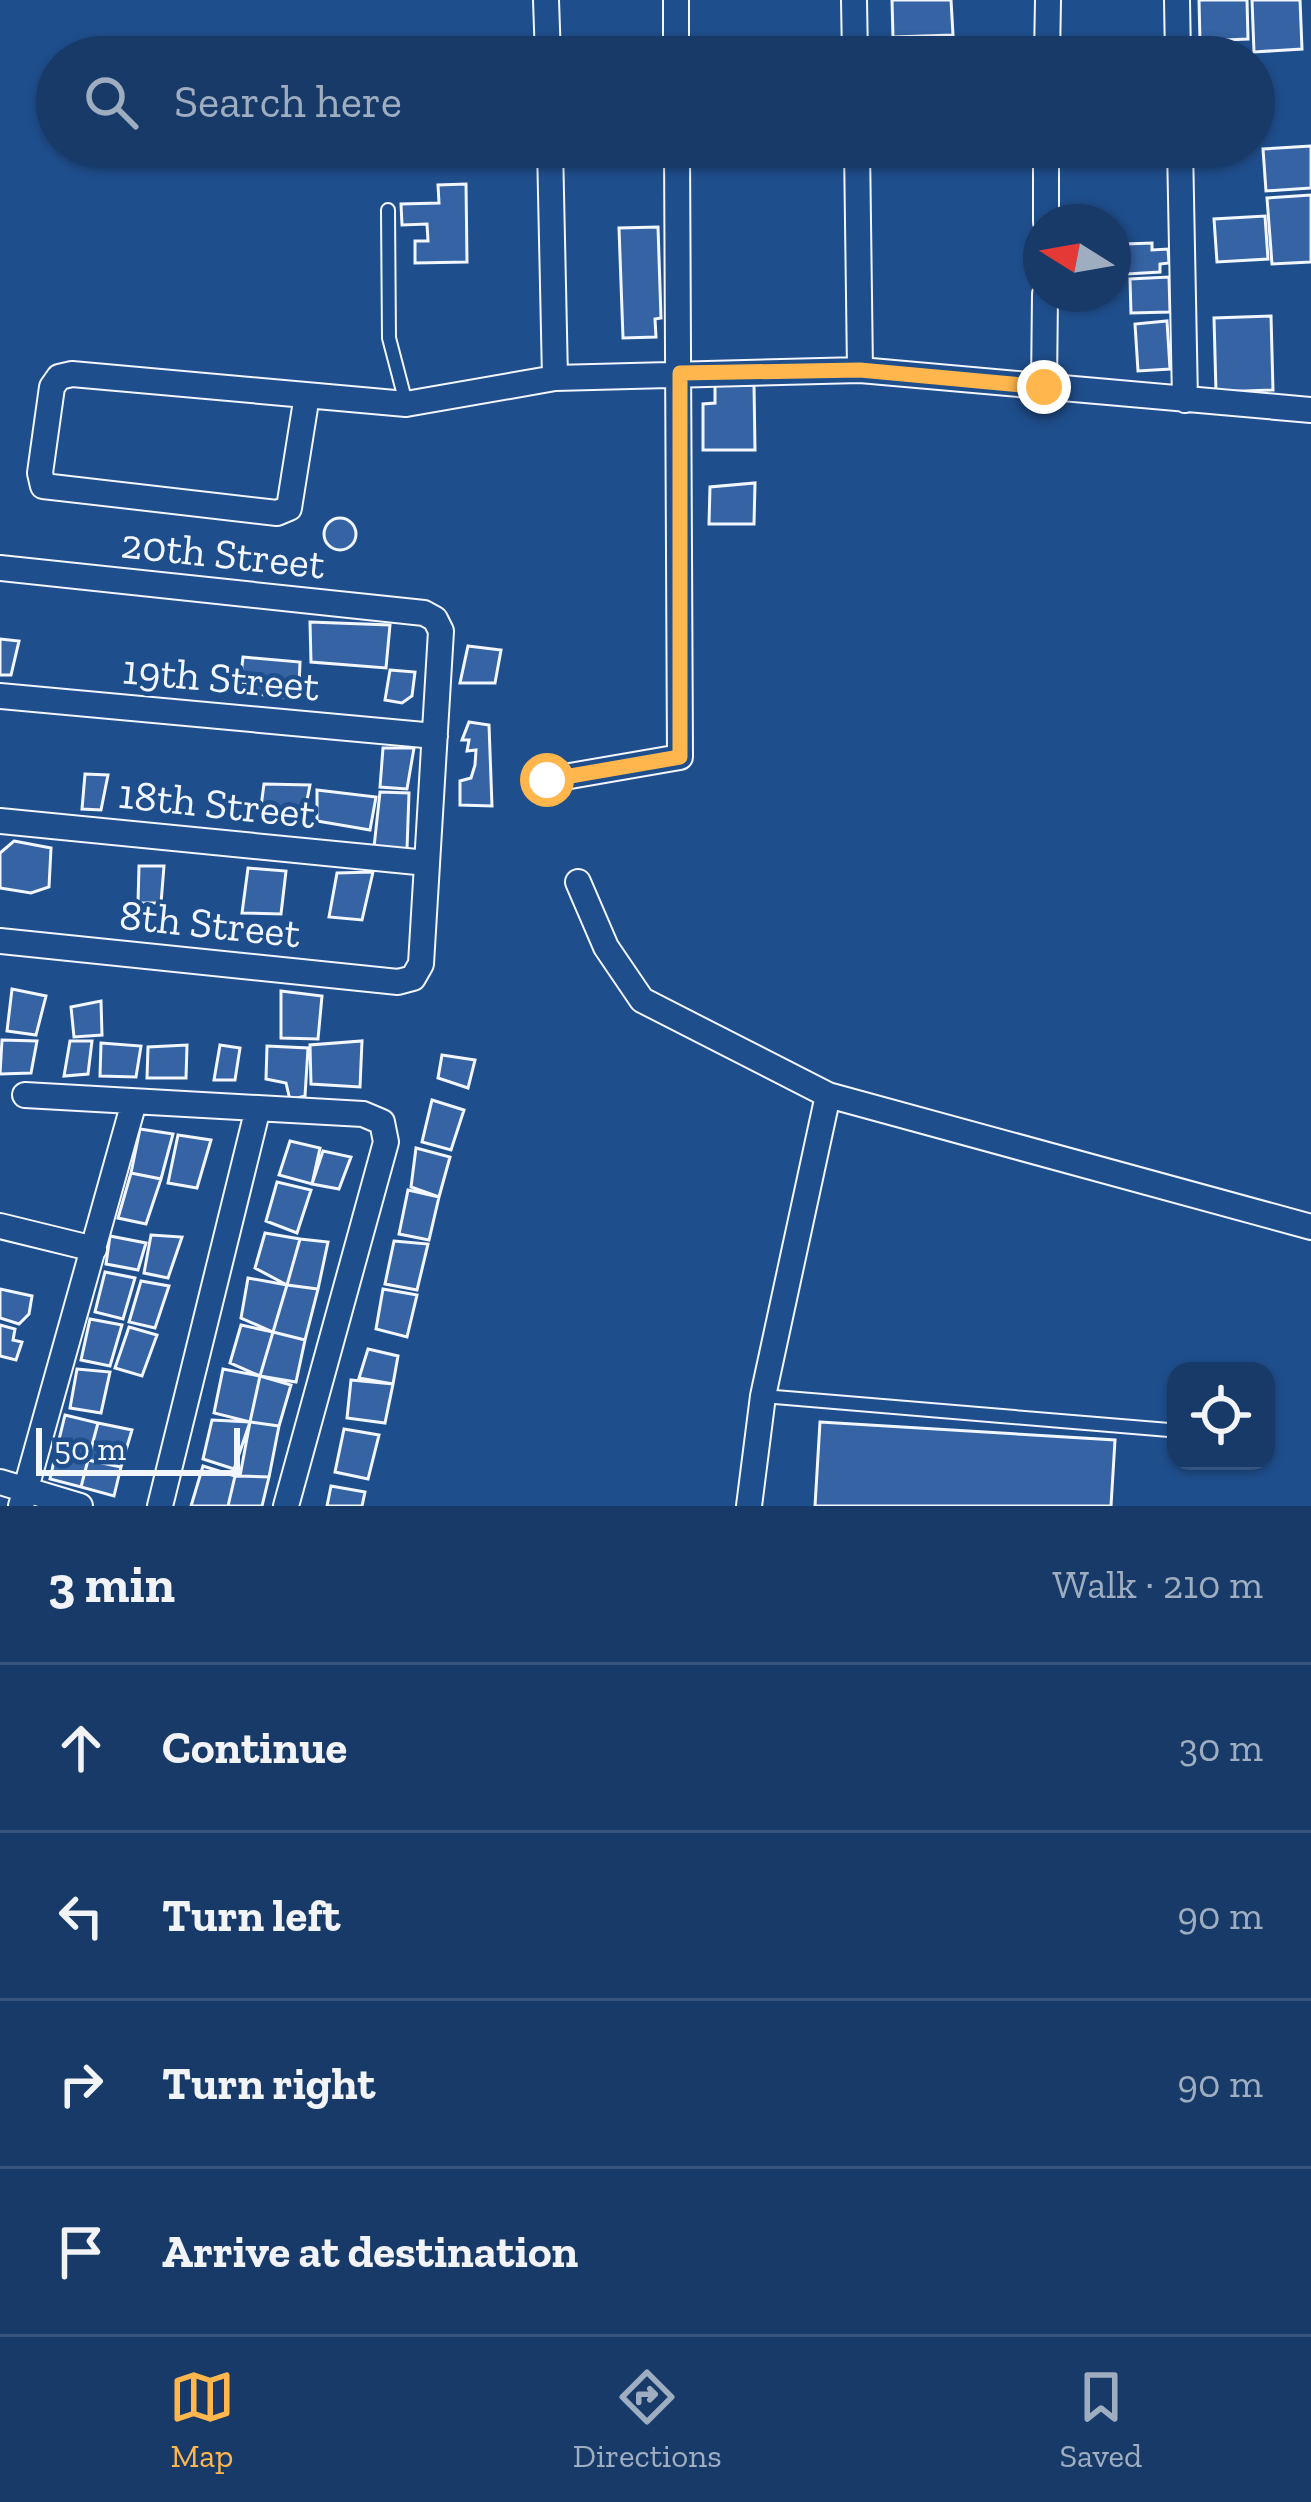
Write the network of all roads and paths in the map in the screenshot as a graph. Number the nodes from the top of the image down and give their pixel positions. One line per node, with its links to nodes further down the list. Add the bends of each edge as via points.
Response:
1 (546, 0): 6 (street)
2 (676, 0): 7 (street)
3 (854, 0): 8 (street)
4 (1048, 0): 9 (street)
5 (1177, 0): 10 (street)
6 (547, 36)
7 (676, 36)
8 (855, 36)
9 (1047, 36)
10 (1178, 36)
11 (550, 168): 21 (street)
12 (677, 168): 20 (street)
13 (856, 168): 19 (street)
14 (1046, 168): 16 (street)
15 (1180, 168): 24 (street)
16 (1046, 204)
17 (388, 210): 25 (lane, via 389,338)
18 (1045, 312): 22 (street)
19 (860, 370): 20 (street); 22 (street)
20 (680, 373): 21 (street); 30 (street, via 680,757)
21 (555, 378): 25 (street)
22 (1044, 387): 24 (street)
23 (307, 394): 23 (street, via 59,377 44,486 277,513 295,492); 25 (street)
24 (1185, 400): 26 (street)
25 (406, 404)
26 (1311, 410)
27 (0, 568): 29 (street, 20th Street, via 424,613 441,632)
28 (0, 697): 29 (street, 19th Street)
29 (435, 736): 32 (street)
30 (547, 780)
31 (0, 821): 32 (street, 18th Street)
32 (427, 863): 34 (street, 8th Street, via 421,964 398,982)
33 (578, 882): 36 (street, via 606,947 642,1000)
34 (0, 941)
35 (26, 1094): 37 (street)
36 (828, 1095): 40 (street); 42 (street)
37 (134, 1102): 38 (street); 41 (street)
38 (258, 1108): 47 (street); 48 (street, via 363,1114 382,1122 386,1142)
39 (0, 1226): 41 (street)
40 (1311, 1227)
41 (94, 1249): 45 (street)
42 (764, 1396): 43 (lane); 49 (street)
43 (1167, 1430)
44 (0, 1482): 45 (street)
45 (24, 1498): 46 (street)
46 (80, 1506)
47 (160, 1506)
48 (286, 1506)
49 (749, 1506)

